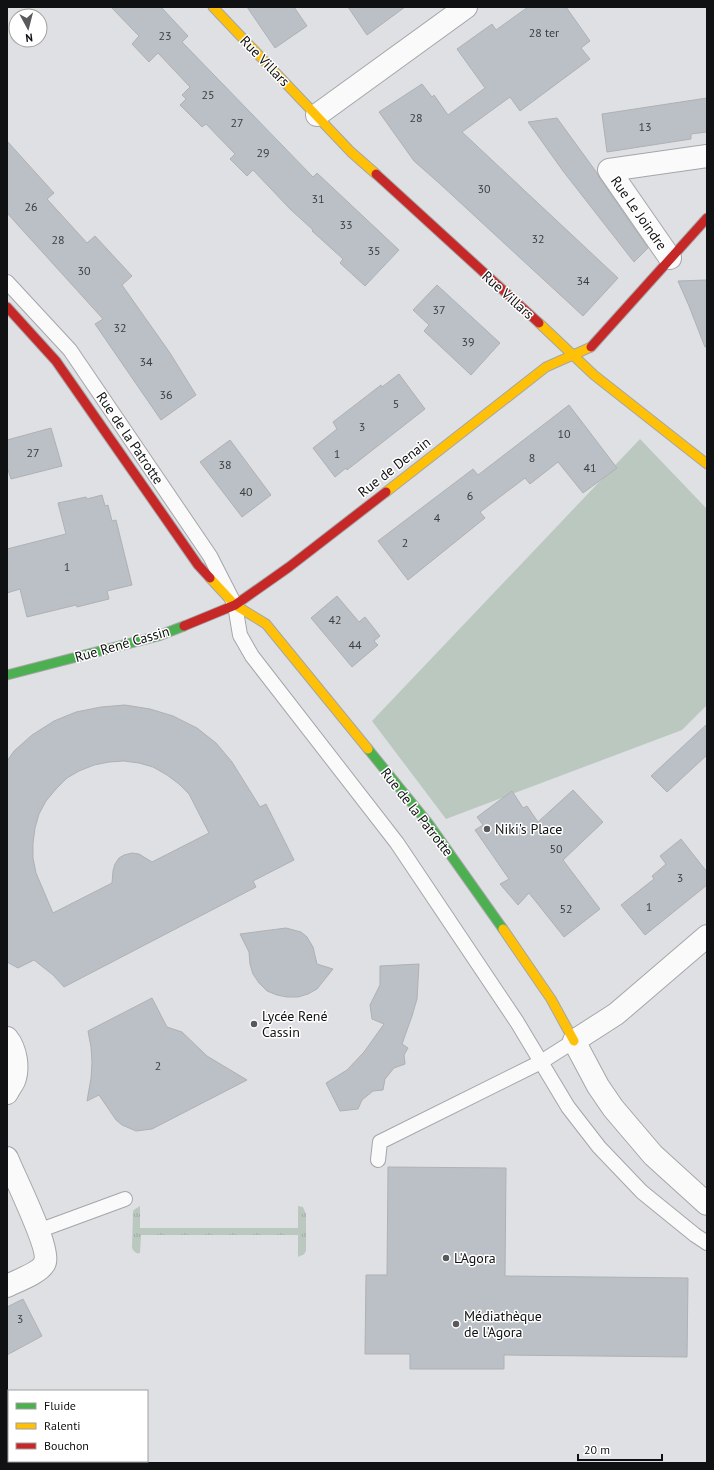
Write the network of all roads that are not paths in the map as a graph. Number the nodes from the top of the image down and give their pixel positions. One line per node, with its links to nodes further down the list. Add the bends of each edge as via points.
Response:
1 (213, 7): 3 (street, Rue Villars)
2 (466, 7): 3 (street)
3 (317, 115): 9 (street, Rue Villars, via 351,152)
4 (707, 156): 6 (street, Rue Le Joindre, via 609,170)
5 (707, 218): 6 (street, Rue Le Joindre)
6 (670, 258): 9 (street, Rue Le Joindre, via 593,346)
7 (7, 282): 11 (lane, Rue de la Patrotte, via 70,350 210,556)
8 (7, 307): 11 (street, Rue de la Patrotte, via 56,361 198,565)
9 (573, 354): 10 (street, Rue Villars, via 594,375); 11 (street, Rue de Denain, via 546,367 289,567)
10 (707, 464)
11 (235, 605): 12 (street, Rue René Cassin, via 158,636); 15 (street, Rue de la Patrotte, via 266,624 428,823 542,985); 16 (lane, Rue de la Patrotte, via 240,635 252,656 397,843)
12 (7, 675)
13 (707, 936): 15 (street, via 616,1014)
14 (7, 1038): 17 (street, via 16,1061 14,1080)
15 (574, 1041): 16 (lane); 21 (street, via 613,1108 653,1155)
16 (541, 1062): 19 (lane, via 380,1142); 23 (lane, Rue de la Patrotte, via 568,1107 599,1147 642,1192)
17 (7, 1093)
18 (7, 1158): 22 (street)
19 (378, 1160)
20 (125, 1199): 22 (lane)
21 (707, 1204)
22 (38, 1231): 24 (street, via 45,1262 40,1270)
23 (707, 1243)
24 (7, 1286)

